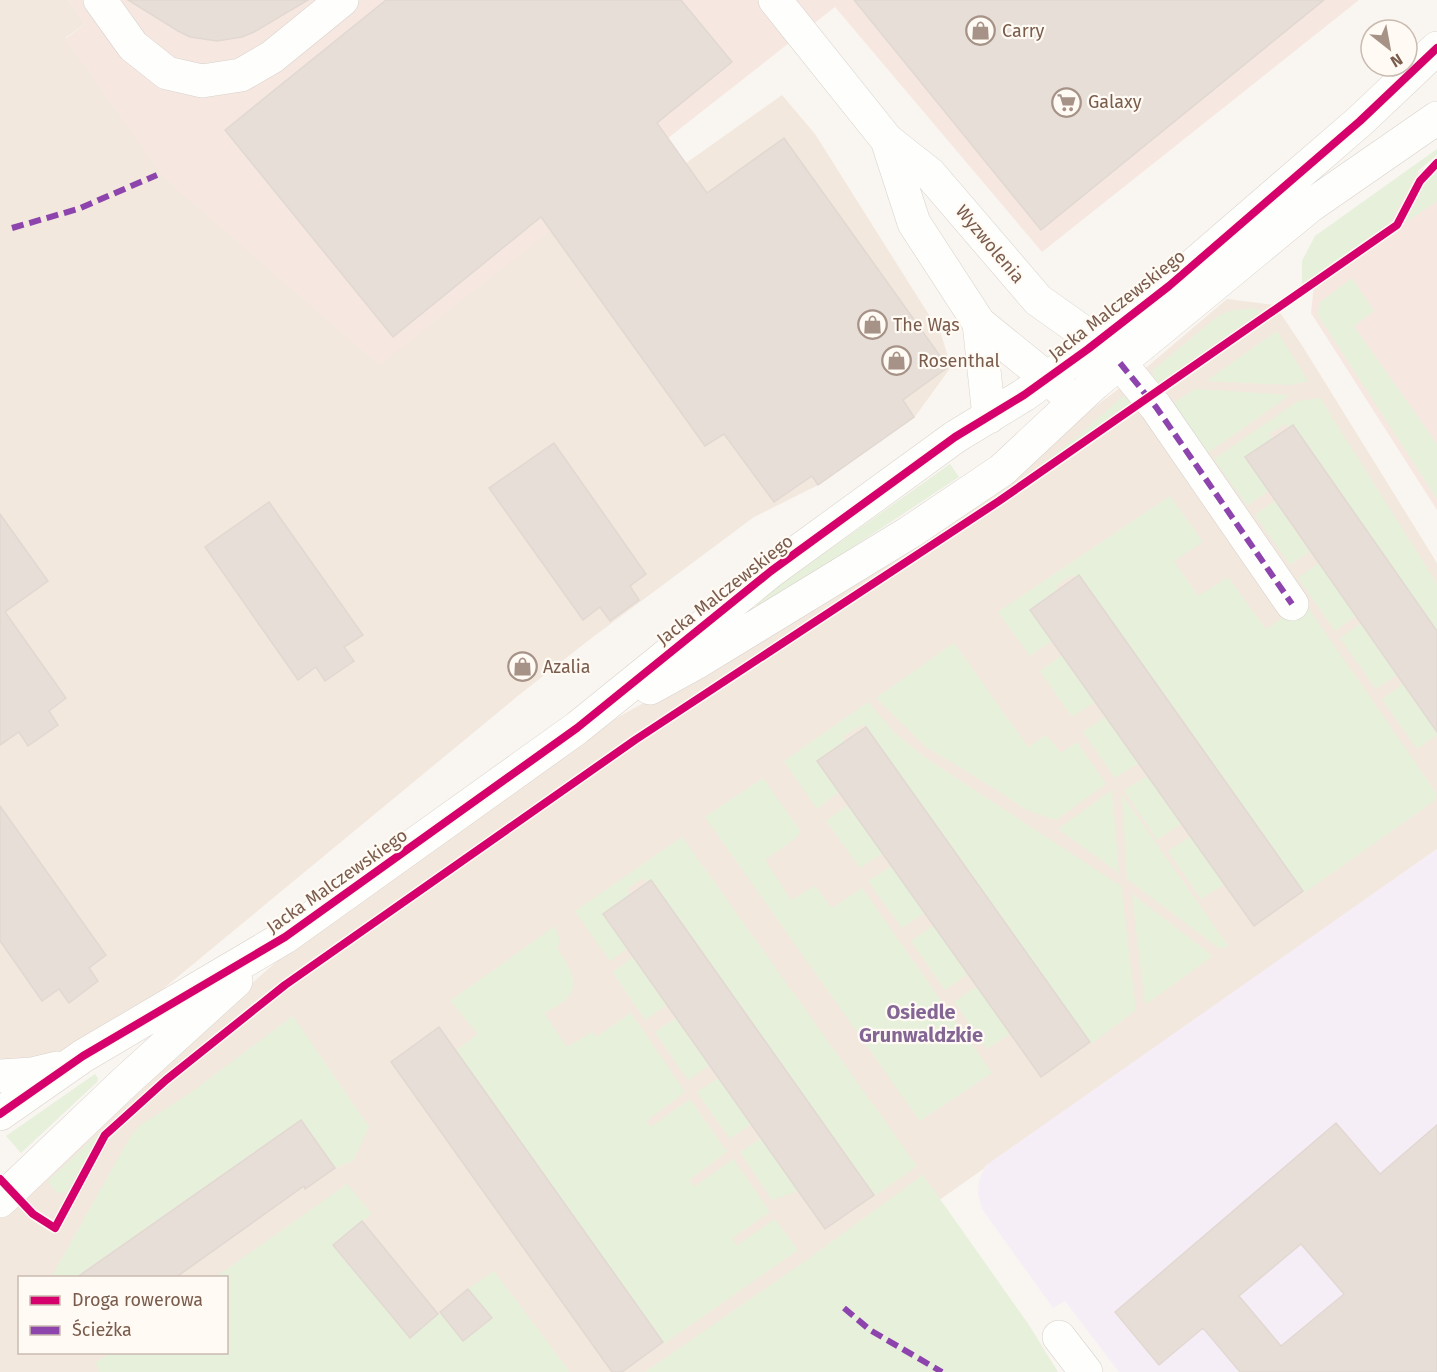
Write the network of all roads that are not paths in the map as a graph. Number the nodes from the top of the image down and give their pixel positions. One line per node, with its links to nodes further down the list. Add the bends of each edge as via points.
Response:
1 (100, 0): 2 (street, via 133,46 167,73 202,81 241,75 272,57)
2 (342, 0)
3 (775, 0): 6 (street)
4 (1437, 48): 8 (street, Jacka Malczewskiego, via 1360,121 1195,263)
5 (1437, 118): 8 (street, Jacka Malczewskiego)
6 (887, 140): 7 (street, via 914,223); 8 (street, Wyzwolenia, via 930,174 1038,300)
7 (979, 323): 9 (street); 11 (street)
8 (1108, 352): 9 (street, Jacka Malczewskiego); 10 (street, Jacka Malczewskiego); 12 (street, Wyzwolenia, via 1156,407)
9 (1046, 379): 10 (street); 11 (street, Jacka Malczewskiego)
10 (1075, 400): 13 (street, Jacka Malczewskiego, via 1002,470 910,532 699,661)
11 (989, 417): 13 (street, Jacka Malczewskiego, via 955,437 771,571)
12 (1292, 604)
13 (577, 728): 14 (street, Jacka Malczewskiego)
14 (285, 937): 15 (street, Jacka Malczewskiego); 18 (street, Jacka Malczewskiego)
15 (83, 1056): 16 (street, Jacka Malczewskiego, via 47,1071); 17 (street, Jacka Malczewskiego)
16 (0, 1076)
17 (0, 1114)
18 (0, 1201)
19 (1059, 1337): 20 (street)
20 (1086, 1372)

